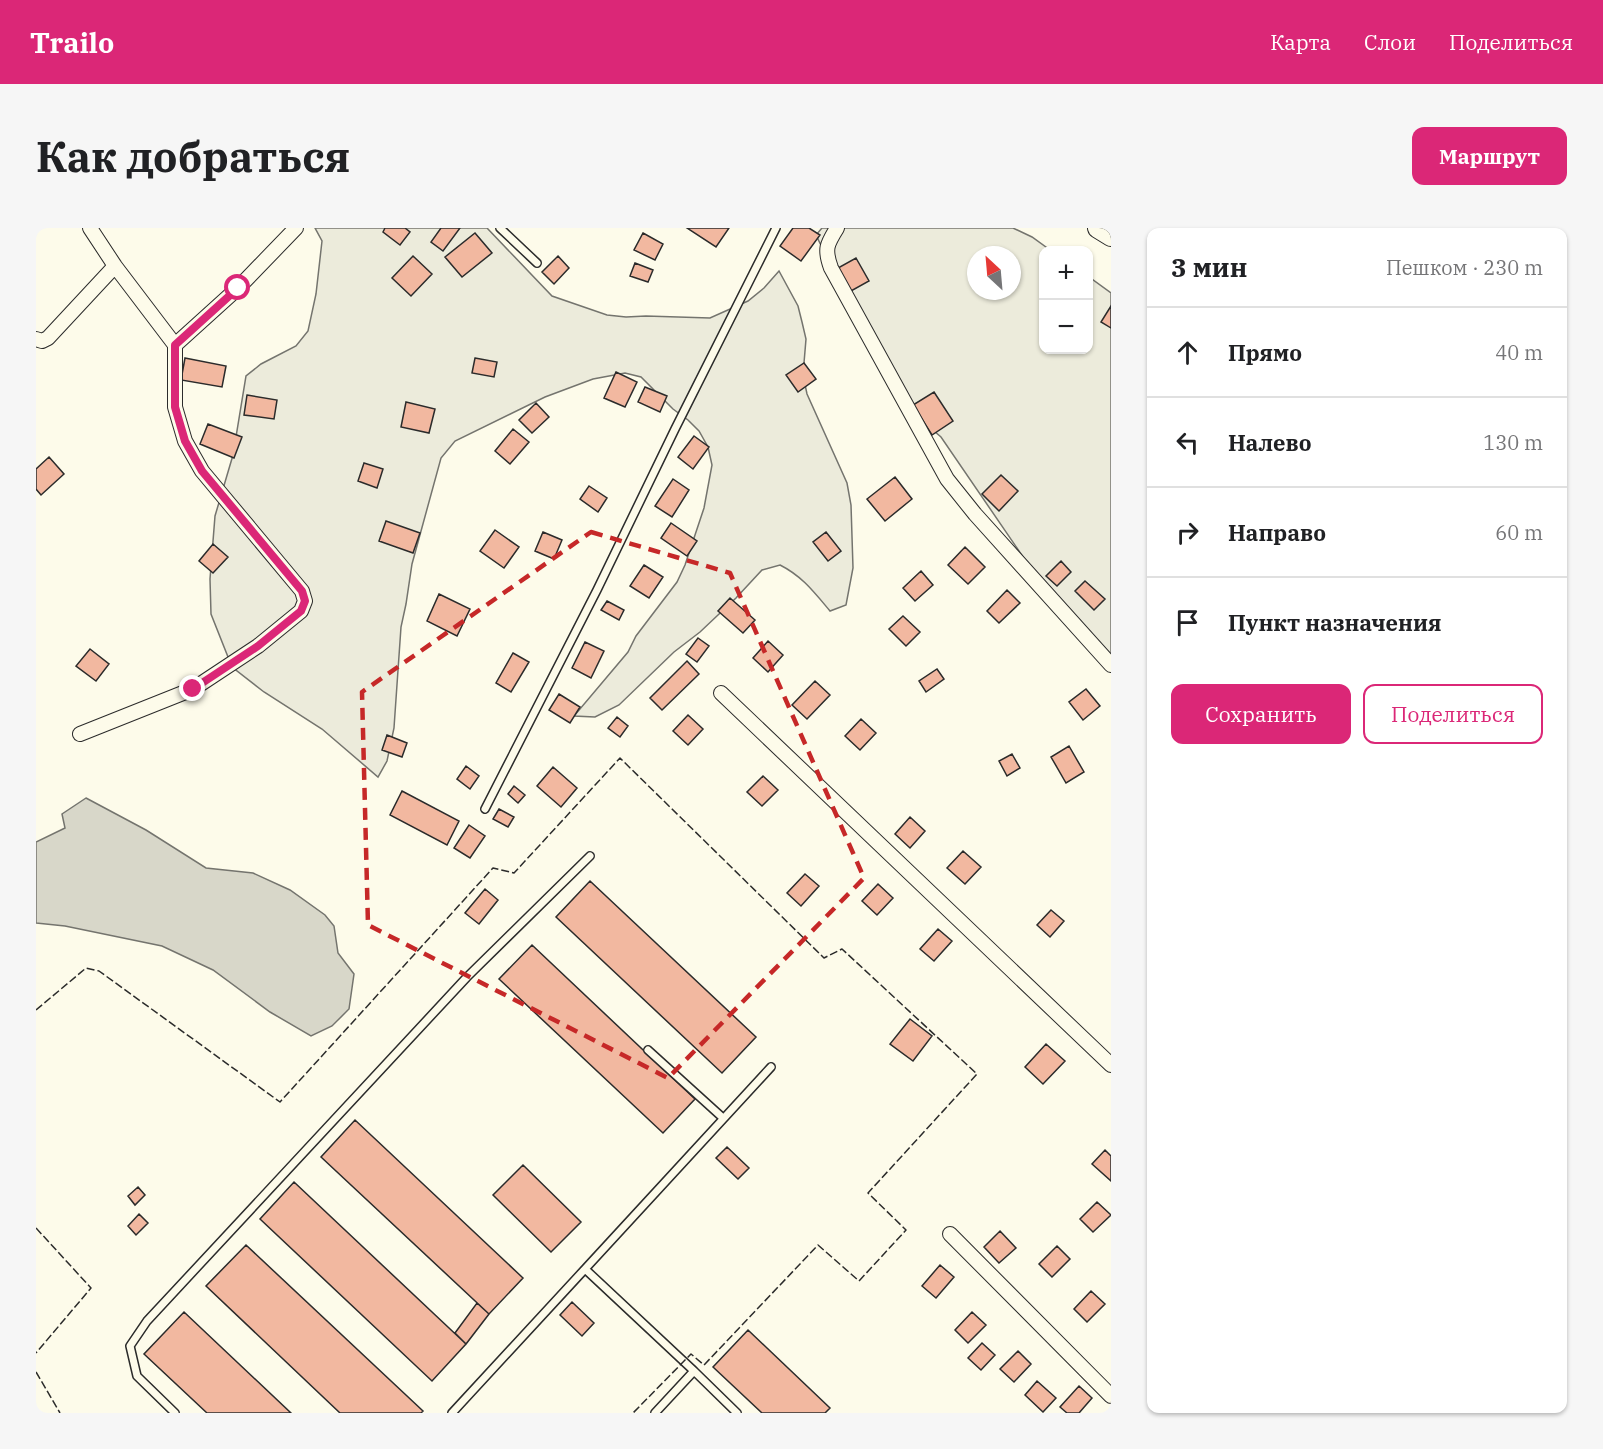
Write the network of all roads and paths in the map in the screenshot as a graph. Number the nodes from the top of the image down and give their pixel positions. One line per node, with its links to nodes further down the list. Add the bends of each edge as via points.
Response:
1 (90, 228): 9 (street)
2 (296, 228): 11 (street)
3 (500, 228): 8 (lane)
4 (777, 228): 15 (lane)
5 (837, 228): 12 (street, via 828,242 826,255 831,268 947,479)
6 (1098, 228): 7 (main road)
7 (1111, 236)
8 (537, 263)
9 (115, 266): 10 (street, via 48,338); 11 (street)
10 (36, 339)
11 (175, 345): 14 (street, via 175,407 185,441 202,471 302,591 305,601 301,611 258,646 193,689)
12 (1111, 665)
13 (721, 693): 18 (street)
14 (80, 734)
15 (485, 809)
16 (590, 856): 25 (lane, via 467,977 147,1321 130,1346 137,1376)
17 (648, 1050): 20 (lane)
18 (1111, 1065)
19 (771, 1067): 20 (lane)
20 (723, 1118): 22 (lane)
21 (950, 1234): 24 (street)
22 (585, 1269): 23 (lane); 26 (lane)
23 (694, 1371): 27 (lane); 28 (lane)
24 (1111, 1396)
25 (175, 1413)
26 (452, 1413)
27 (655, 1413)
28 (737, 1413)

